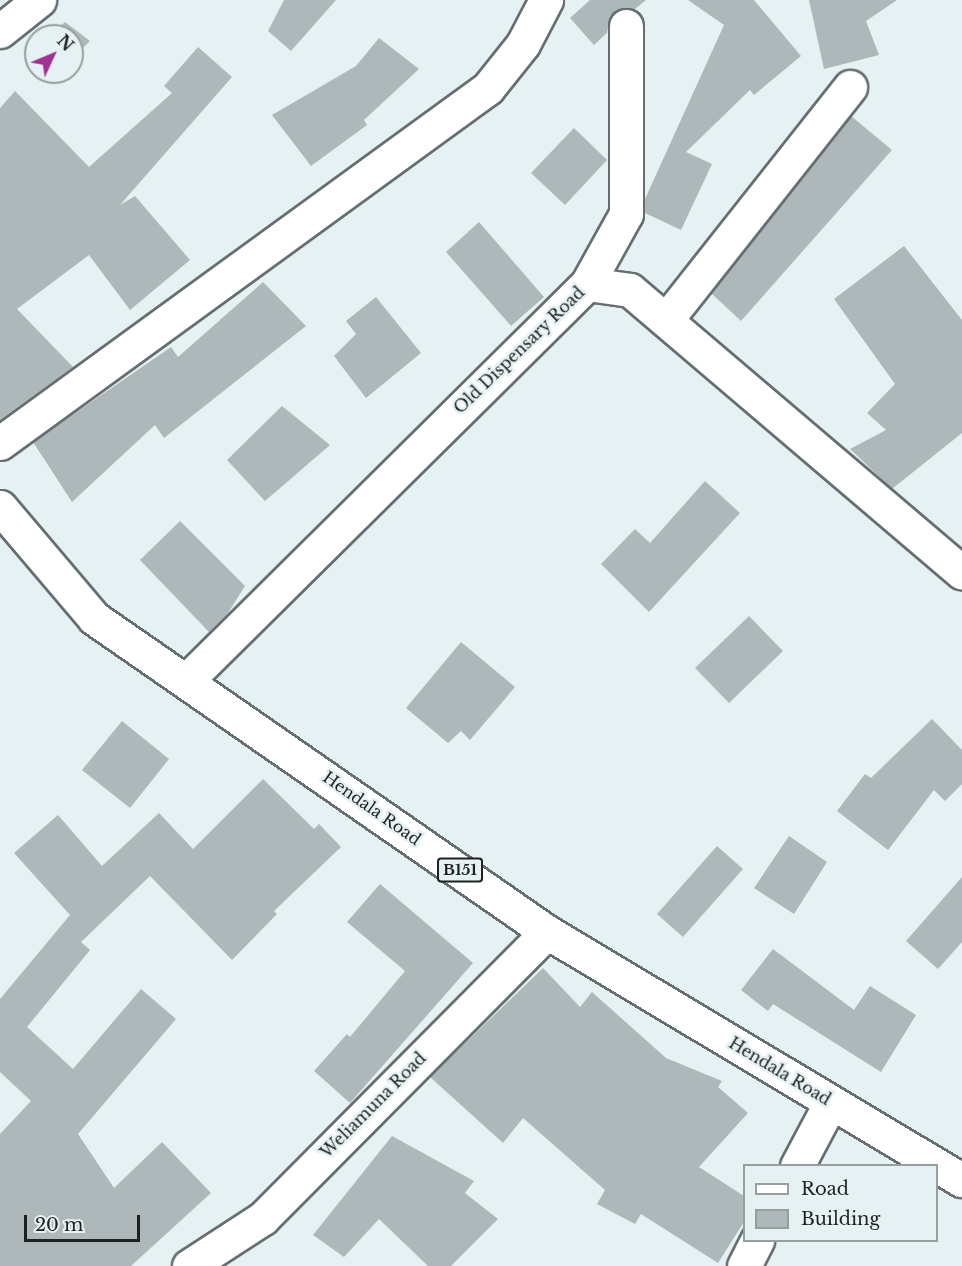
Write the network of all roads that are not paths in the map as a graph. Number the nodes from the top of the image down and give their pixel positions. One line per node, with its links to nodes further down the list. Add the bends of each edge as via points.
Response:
1 (39, 0): 4 (street)
2 (546, 0): 8 (street, via 523,44 488,88)
3 (626, 26): 6 (street, via 627,214)
4 (0, 31)
5 (850, 87): 7 (street)
6 (587, 284): 7 (street, Old Dispensary Road, via 630,290); 11 (street, Old Dispensary Road)
7 (666, 320): 10 (street, Old Dispensary Road)
8 (0, 443)
9 (0, 507): 11 (street, Hendala Road / B151, via 94,618)
10 (962, 573)
11 (188, 679): 12 (street, Hendala Road / B151)
12 (548, 932): 13 (street, Hendala Road / B151); 19 (street, Weliamuna Road, via 263,1218)
13 (831, 1102): 14 (street); 15 (street, Hendala Road / B151)
14 (798, 1164)
15 (935, 1164)
16 (938, 1166): 17 (street, Hendala Road / B151)
17 (962, 1180)
18 (756, 1242): 20 (street)
19 (189, 1266)
20 (744, 1266)

